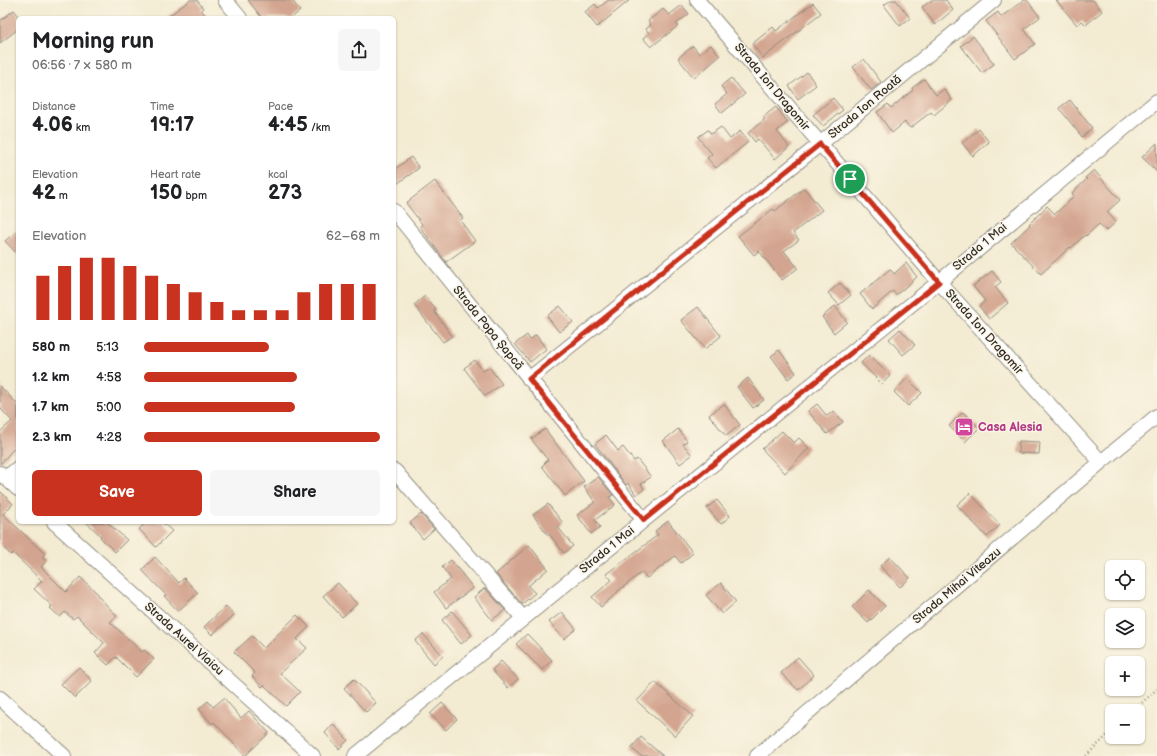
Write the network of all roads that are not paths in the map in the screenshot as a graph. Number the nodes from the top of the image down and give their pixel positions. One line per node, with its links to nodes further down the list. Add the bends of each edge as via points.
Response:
1 (226, 0): 4 (street)
2 (697, 0): 6 (street, Strada Ion Dragomir)
3 (994, 0): 6 (street, Strada Ion Roată)
4 (238, 16)
5 (1157, 101): 8 (street, Strada 1 Mai)
6 (820, 144): 8 (street, Strada Ion Dragomir); 9 (street, Strada Ion Roată)
7 (396, 213): 9 (street, Strada Popa Șapcă)
8 (939, 282): 11 (street, Strada Ion Dragomir); 16 (street, Strada 1 Mai)
9 (529, 379): 16 (street, Strada Popa Șapcă)
10 (1157, 416): 11 (street, Strada Mihai Viteazu)
11 (1101, 462): 23 (street, Strada Mihai Viteazu)
12 (16, 469): 14 (street)
13 (396, 472): 18 (street)
14 (3, 476): 15 (street)
15 (16, 487)
16 (644, 520): 18 (street, Strada 1 Mai)
17 (56, 524): 21 (street, Strada Aurel Vlaicu)
18 (524, 618): 22 (street, Strada 1 Mai)
19 (0, 698): 20 (street)
20 (64, 756)
21 (313, 756)
22 (355, 756)
23 (757, 756)

